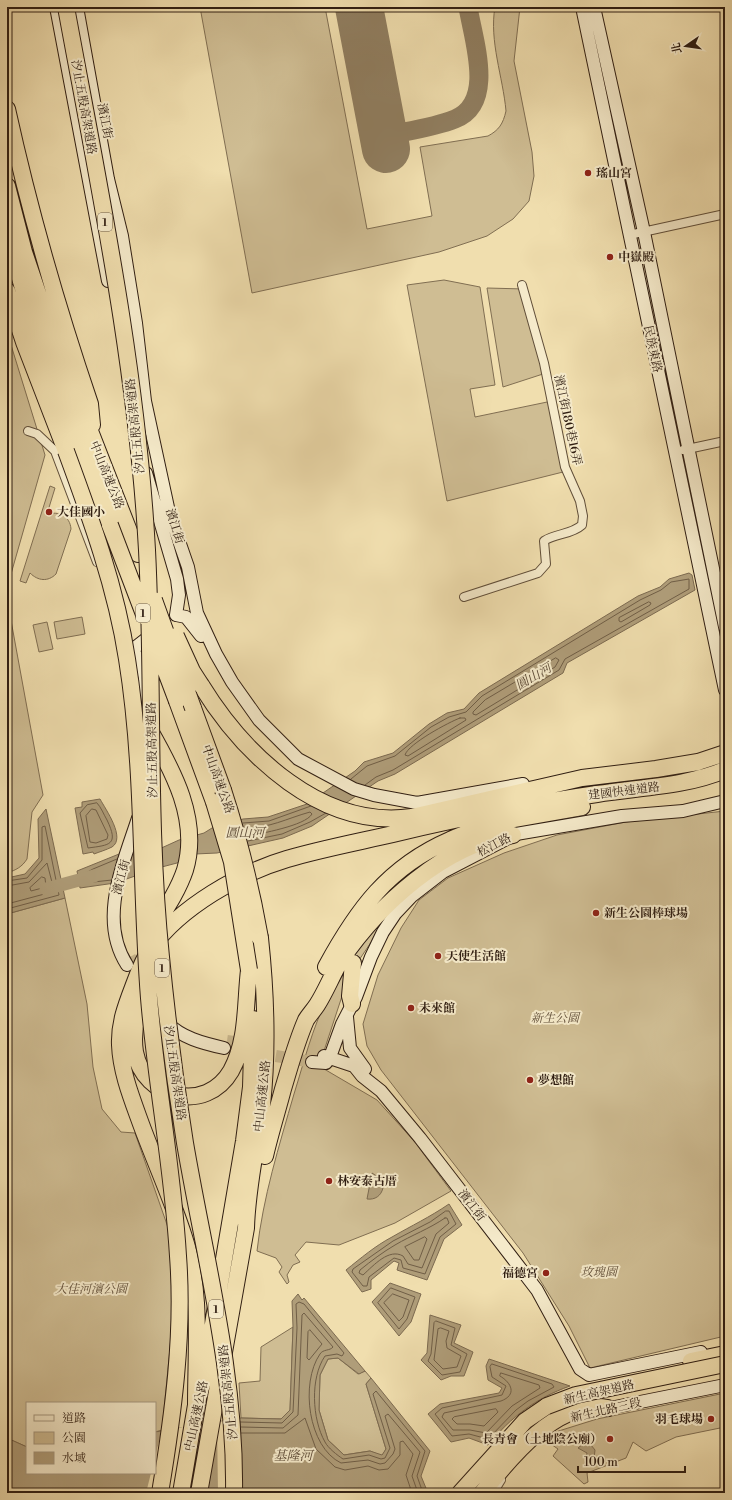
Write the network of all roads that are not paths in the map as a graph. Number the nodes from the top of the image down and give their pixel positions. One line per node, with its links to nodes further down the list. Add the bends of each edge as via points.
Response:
1 (51, 7): 11 (main road, 濱江街, via 85,191)
2 (56, 7): 11 (main road, 濱江街)
3 (66, 7): 75 (highway, 汐止五股高架道路 / 1, bridge, via 112,258 138,438 147,549 154,862 160,951 185,1144 224,1353 232,1411)
4 (77, 7): 15 (main road, 濱江街, via 108,179)
5 (83, 7): 15 (main road, 濱江街, via 116,177)
6 (582, 7): 14 (main road, 民族東路)
7 (594, 7): 12 (main road, 民族東路)
8 (7, 109): 19 (highway, via 50,281 90,404)
9 (7, 186): 19 (highway, 中山高速公路 / 1, via 24,252)
10 (725, 214): 12 (street)
11 (96, 219): 28 (main road, 濱江街, via 144,464 177,579 179,595)
12 (644, 232): 14 (street); 21 (main road, 民族東路)
13 (7, 235): 43 (highway, 中山高速公路 / 1, bridge, via 38,338 177,701)
14 (629, 235): 22 (main road, 民族東路)
15 (122, 236): 26 (main road, 濱江街, via 145,401 169,512)
16 (522, 285): 27 (street, 濱江街180巷16弄, via 544,363 565,467 580,501 582,525 577,530 544,541 546,564 538,573)
17 (7, 291): 73 (highway, 汐止五股高架道路 / 1, bridge, via 96,532 112,586 127,657 135,719 149,1000 178,1257 180,1318 175,1385)
18 (28, 431): 30 (street, via 37,434 55,451)
19 (92, 438): 25 (highway, 中山高速公路 / 1)
20 (725, 441): 21 (street)
21 (689, 449): 22 (street); 23 (main road, 民族東路)
22 (675, 452): 24 (main road, 民族東路)
23 (701, 508): 24 (main road); 29 (main road, 民族東路)
24 (688, 511): 32 (main road, 民族東路)
25 (138, 554): 43 (highway, 中山高速公路 / 1, bridge, via 193,708); 47 (highway, bridge, via 192,671 213,704 254,753 299,789 328,805 362,816)
26 (190, 579): 28 (main road, via 186,606); 31 (main road, 濱江街, via 197,613)
27 (464, 597)
28 (176, 615): 30 (main road); 31 (main road, via 186,618)
29 (725, 627)
30 (132, 650): 33 (main road, 濱江街, via 131,664); 34 (main road, 濱江街, via 140,660 156,724)
31 (216, 654): 40 (main road, 濱江街, via 243,700 298,759 354,789 374,796 417,803)
32 (725, 690)
33 (147, 727): 34 (highway); 46 (main road, 濱江街)
34 (158, 744): 41 (highway); 42 (main road, 濱江街)
35 (725, 747): 40 (main road, via 673,760)
36 (725, 753): 47 (highway, via 698,762 656,770 582,778 508,795)
37 (725, 765): 47 (highway, via 690,773 568,790)
38 (725, 770): 45 (highway, 建國快速道路, via 682,784 601,793)
39 (725, 780): 45 (highway, 建國快速道路, via 694,792 665,797)
40 (541, 781): 47 (highway, via 476,798)
41 (177, 782): 42 (highway, via 160,776); 56 (highway, via 188,822 189,844 184,870 165,911 135,957 125,987)
42 (148, 786): 46 (main road, 濱江街)
43 (219, 796): 53 (highway, 中山高速公路 / 1, bridge); 62 (highway, 中山高速公路 / 1, bridge, via 238,836 251,889 265,984 267,1037 262,1104 246,1204)
44 (725, 801): 49 (main road, 松江路, via 683,811 622,816)
45 (522, 813): 47 (highway); 48 (highway); 50 (highway, via 424,865 397,886)
46 (139, 815): 51 (main road, 濱江街, via 116,892 113,914 119,950)
47 (434, 818): 56 (highway, via 286,859 223,887 175,923 151,948)
48 (498, 822): 53 (highway, via 480,823 290,868 224,897 194,919 163,950 151,968 142,995 134,1034 135,1052 140,1067 150,1083 170,1094 189,1097 203,1094 217,1086 230,1072 239,1053 244,1028); 57 (highway, via 449,840 418,858 394,874 368,900 344,934 325,969 308,1010)
49 (513, 835): 55 (main road, 松江路, via 443,872 408,900 383,932); 57 (highway, via 492,838 463,851 433,868 395,898 374,918 342,960)
50 (374, 910)
51 (128, 961)
52 (353, 963): 55 (highway)
53 (249, 970): 69 (highway, 中山高速公路 / 1, bridge, via 253,994 254,1033 251,1087 204,1377)
54 (150, 996): 58 (main road, via 181,1026)
55 (349, 1010): 59 (main road, 松江路); 61 (main road, 松江路, via 350,1048)
56 (124, 1011): 69 (highway, bridge, via 120,1028 120,1048 125,1078 185,1237 195,1283 198,1327)
57 (307, 1019): 62 (highway, via 270,1133 254,1208)
58 (225, 1044)
59 (330, 1057): 60 (main road, via 326,1063); 61 (main road, 濱江街, via 354,1066)
60 (313, 1058)
61 (381, 1091): 67 (main road, 濱江街, via 527,1277 580,1369)
62 (246, 1228): 74 (highway, 中山高速公路 / 1, bridge)
63 (725, 1347): 67 (main road)
64 (725, 1354): 70 (highway, bridge, via 580,1390)
65 (725, 1364): 70 (highway, 新生高架道路, bridge, via 576,1395)
66 (725, 1372): 77 (highway, 新生高架道路, via 587,1401 558,1412 535,1426 514,1445)
67 (589, 1376): 71 (main road)
68 (725, 1385): 71 (main road, 新生北路三段)
69 (196, 1405): 72 (highway, 中山高速公路 / 1)
70 (547, 1406): 76 (highway, 新生高架道路, via 525,1421)
71 (597, 1408): 78 (highway, via 556,1420 539,1432); 79 (street, 新生北路三段, via 565,1420 542,1434 518,1458)
72 (181, 1491)
73 (160, 1493)
74 (199, 1493)
75 (234, 1493)
76 (460, 1493)
77 (474, 1493)
78 (482, 1493)
79 (493, 1493)

